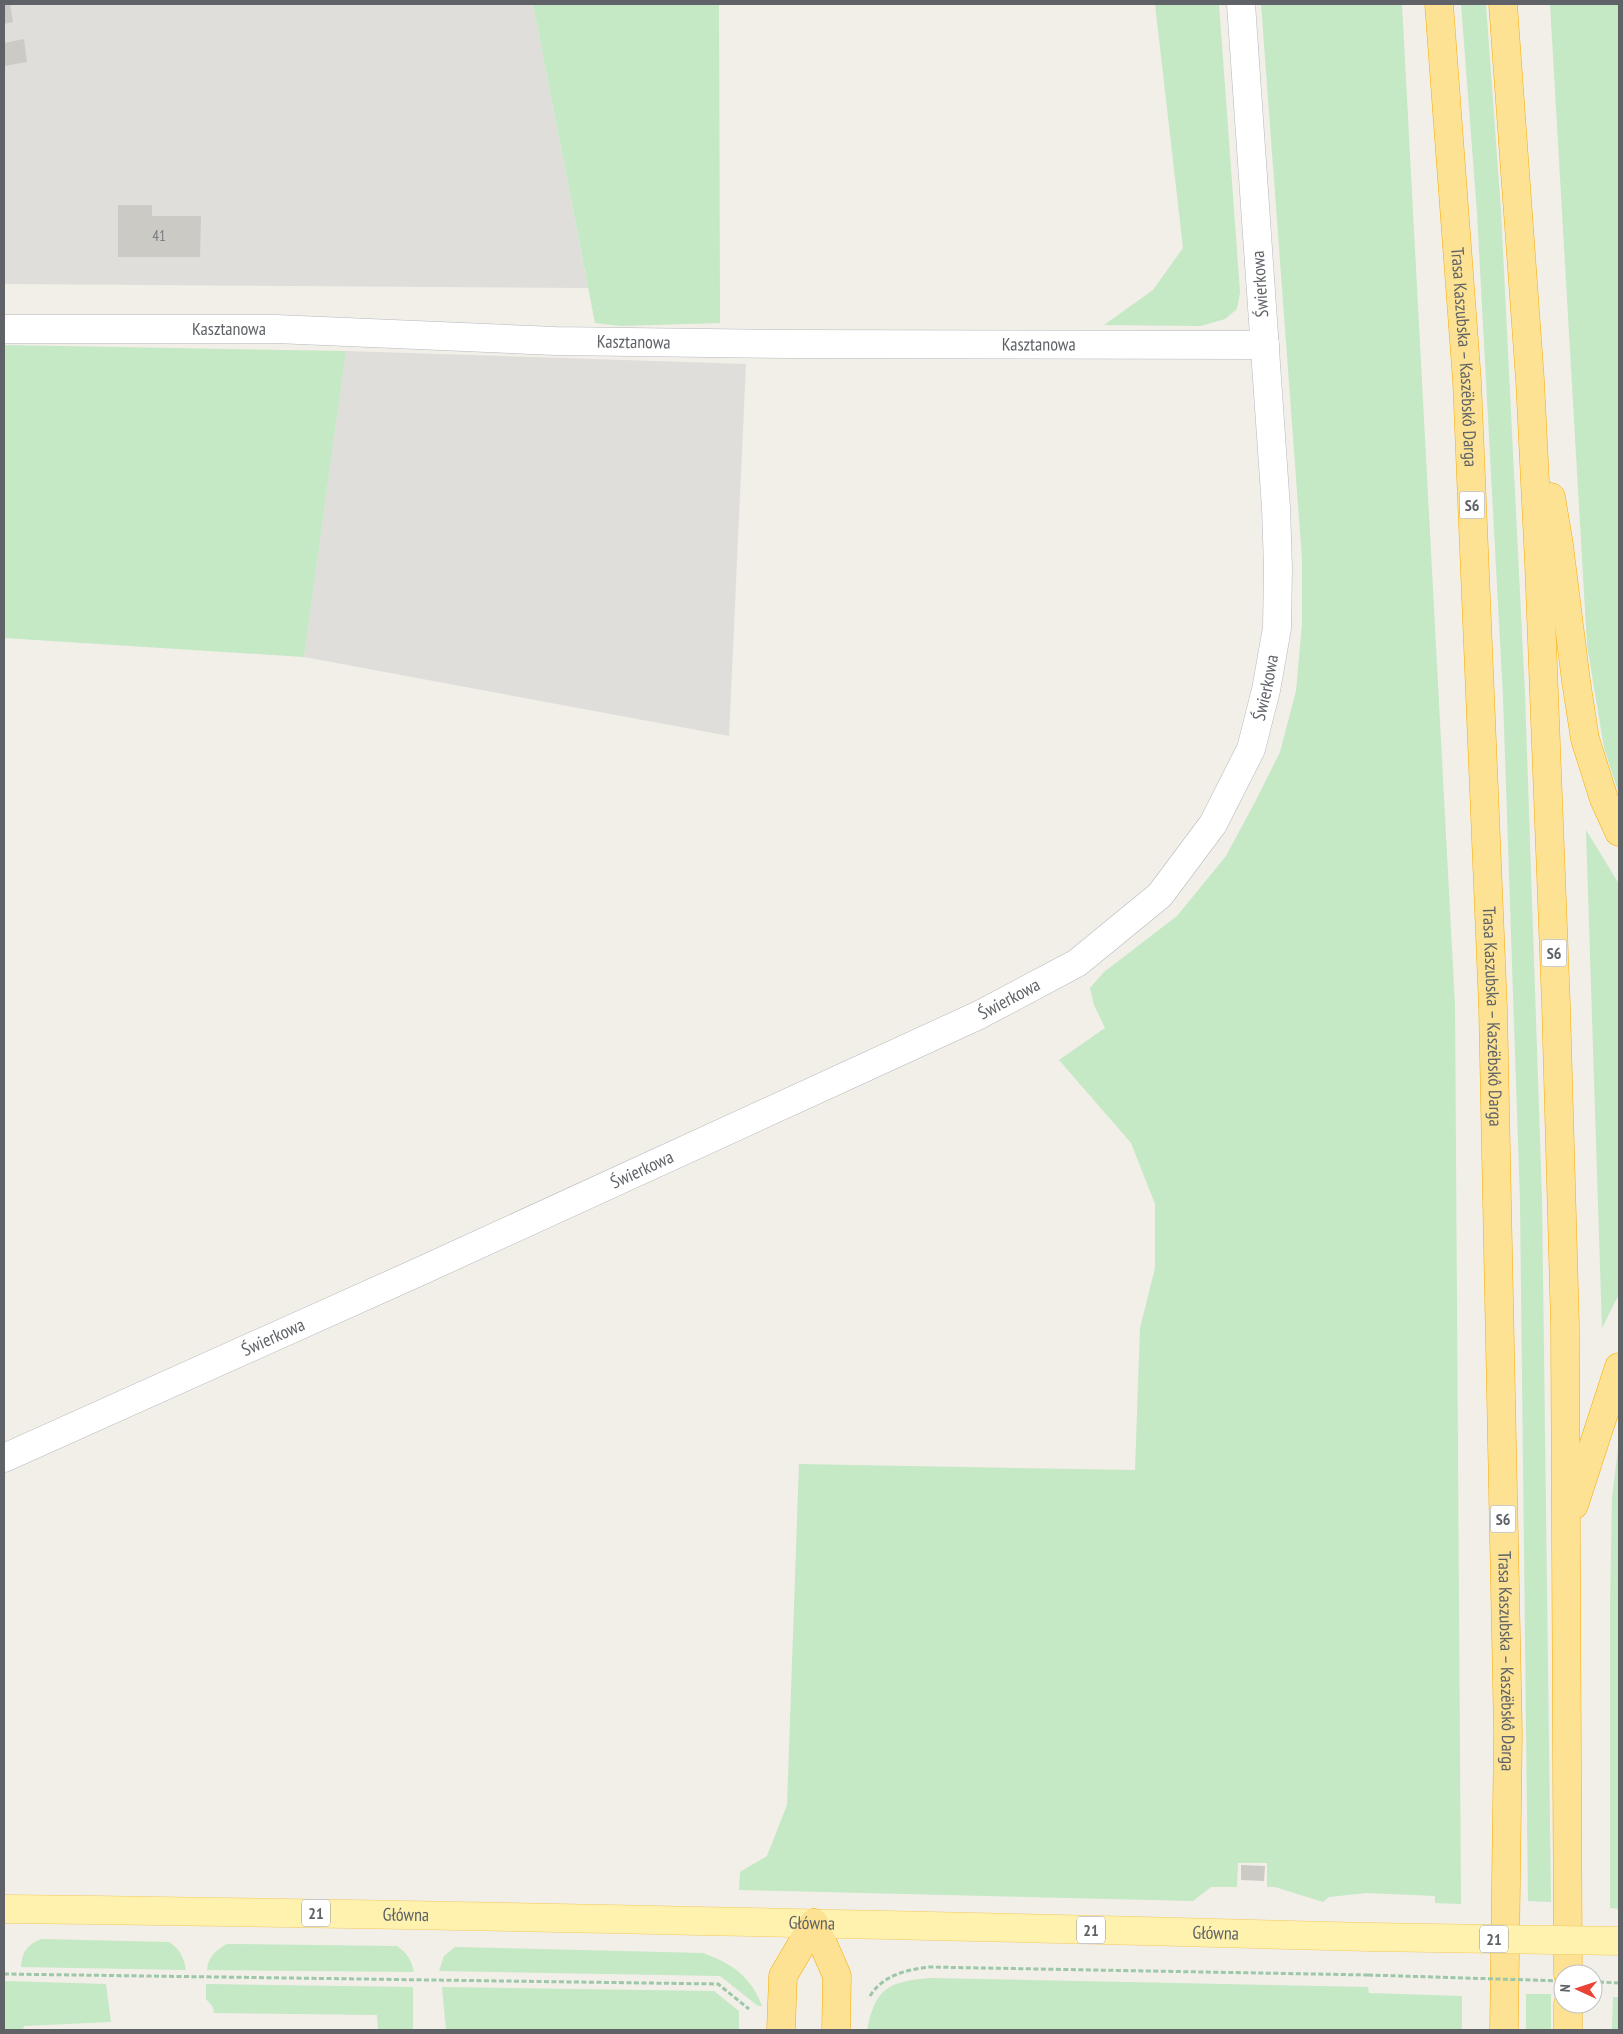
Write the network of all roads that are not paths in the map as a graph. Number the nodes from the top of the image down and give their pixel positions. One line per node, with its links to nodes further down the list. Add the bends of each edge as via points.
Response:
1 (1240, 4): 5 (street, Świerkowa)
2 (1439, 4): 18 (highway, Trasa Kaszubska – Kaszëbskô Darga / S6, via 1467,381 1494,1008 1508,1733)
3 (1503, 4): 6 (highway, S6)
4 (4, 330): 5 (street, Kasztanowa, via 276,329 555,341 789,344)
5 (1265, 345): 9 (street, Świerkowa, via 1278,568 1277,628 1266,690 1251,749 1213,824 1160,895 1077,963 979,1015)
6 (1530, 380): 7 (highway, via 1559,545 1585,739 1604,799); 10 (highway, S6, via 1556,1005)
7 (1619, 832)
8 (1619, 1367): 10 (highway)
9 (4, 1458)
10 (1567, 1525): 14 (highway, S6)
11 (4, 1909): 12 (main road, Główna / 21)
12 (814, 1923): 13 (main road, Główna / 21, bridge); 16 (highway, via 783,1976); 17 (highway, via 837,1976)
13 (1619, 1941)
14 (1568, 1964)
15 (1568, 2014): 19 (highway)
16 (782, 2030)
17 (836, 2030)
18 (1504, 2030)
19 (1568, 2030)

